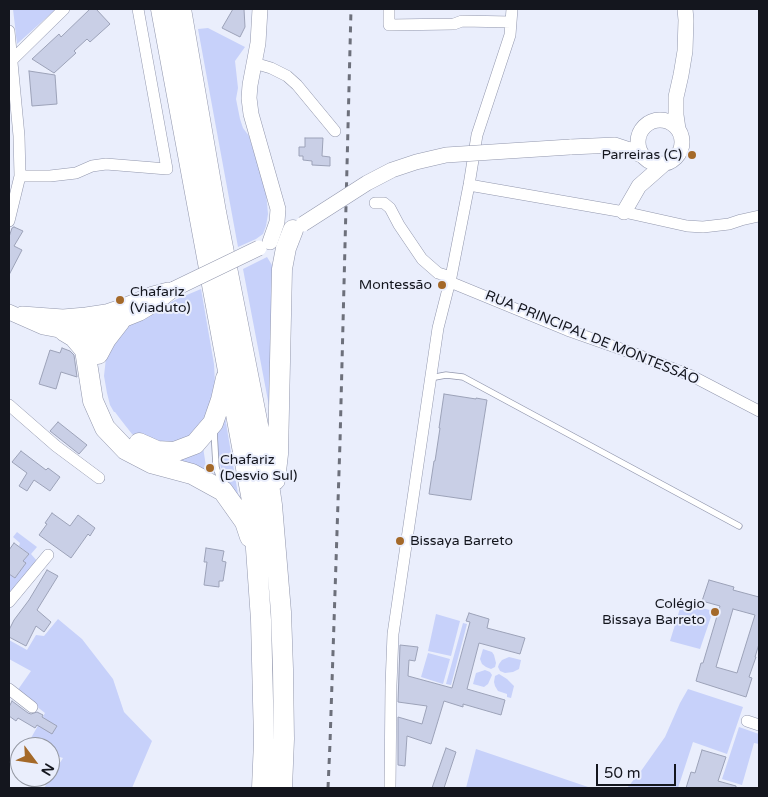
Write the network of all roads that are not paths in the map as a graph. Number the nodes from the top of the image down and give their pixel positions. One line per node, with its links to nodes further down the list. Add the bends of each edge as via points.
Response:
1 (64, 9): 11 (street)
2 (138, 9): 20 (street, via 167,169 106,164 50,176)
3 (161, 9): 35 (highway)
4 (181, 9): 42 (highway)
5 (260, 9): 12 (street)
6 (389, 9): 9 (street, via 389,25)
7 (512, 9): 9 (street)
8 (685, 9): 13 (street, via 685,51)
9 (511, 22): 21 (street, via 510,35 477,135)
10 (9, 32): 11 (street)
11 (12, 60): 20 (street)
12 (254, 63): 16 (street, via 287,76); 27 (street, via 250,114)
13 (676, 97): 14 (street); 15 (street)
14 (648, 124): 15 (street, via 667,121); 17 (street); 18 (street, via 637,141)
15 (678, 129): 19 (street, via 681,148 675,159)
16 (335, 131)
17 (615, 145): 18 (street); 27 (street, bridge, via 446,155 392,170)
18 (642, 156): 19 (street, via 652,163); 22 (street)
19 (664, 164): 22 (street)
20 (20, 176): 26 (street)
21 (469, 185): 24 (street); 28 (street)
22 (639, 186): 24 (street)
23 (375, 203): 28 (street, RUA PRINCIPAL DE MONTESSÃO, via 384,203 390,208 422,259)
24 (624, 212): 25 (street, via 703,227)
25 (759, 216)
26 (9, 221)
27 (288, 221): 29 (street, bridge, via 265,245); 42 (highway, via 282,269 278,454)
28 (451, 279): 36 (street, via 438,328); 38 (street, RUA PRINCIPAL DE MONTESSÃO, via 567,330 692,376)
29 (174, 289): 31 (street, via 140,313); 32 (street, via 153,294)
30 (11, 313): 32 (street); 33 (street, via 43,327)
31 (120, 321): 32 (street); 34 (highway)
32 (87, 322): 33 (street); 34 (highway)
33 (64, 331): 34 (highway)
34 (92, 352): 39 (highway, via 103,397 116,424 132,440 157,451 174,452 195,444); 41 (highway, via 93,401 105,428 126,450 151,462 192,474)
35 (228, 368): 39 (highway); 44 (highway)
36 (430, 378): 43 (lane, via 446,375 464,377); 53 (street, via 393,634)
37 (9, 405): 40 (street, via 56,446)
38 (759, 411)
39 (213, 423): 41 (lane, via 216,466)
40 (100, 478)
41 (224, 491): 44 (highway, via 245,522)
42 (272, 505): 52 (highway, via 283,660)
43 (738, 526)
44 (257, 554): 51 (highway, via 263,688)
45 (48, 555): 46 (street)
46 (9, 602)
47 (9, 689): 48 (street)
48 (32, 707)
49 (747, 721): 50 (street)
50 (759, 725)
51 (262, 788)
52 (282, 788)
53 (390, 788)

